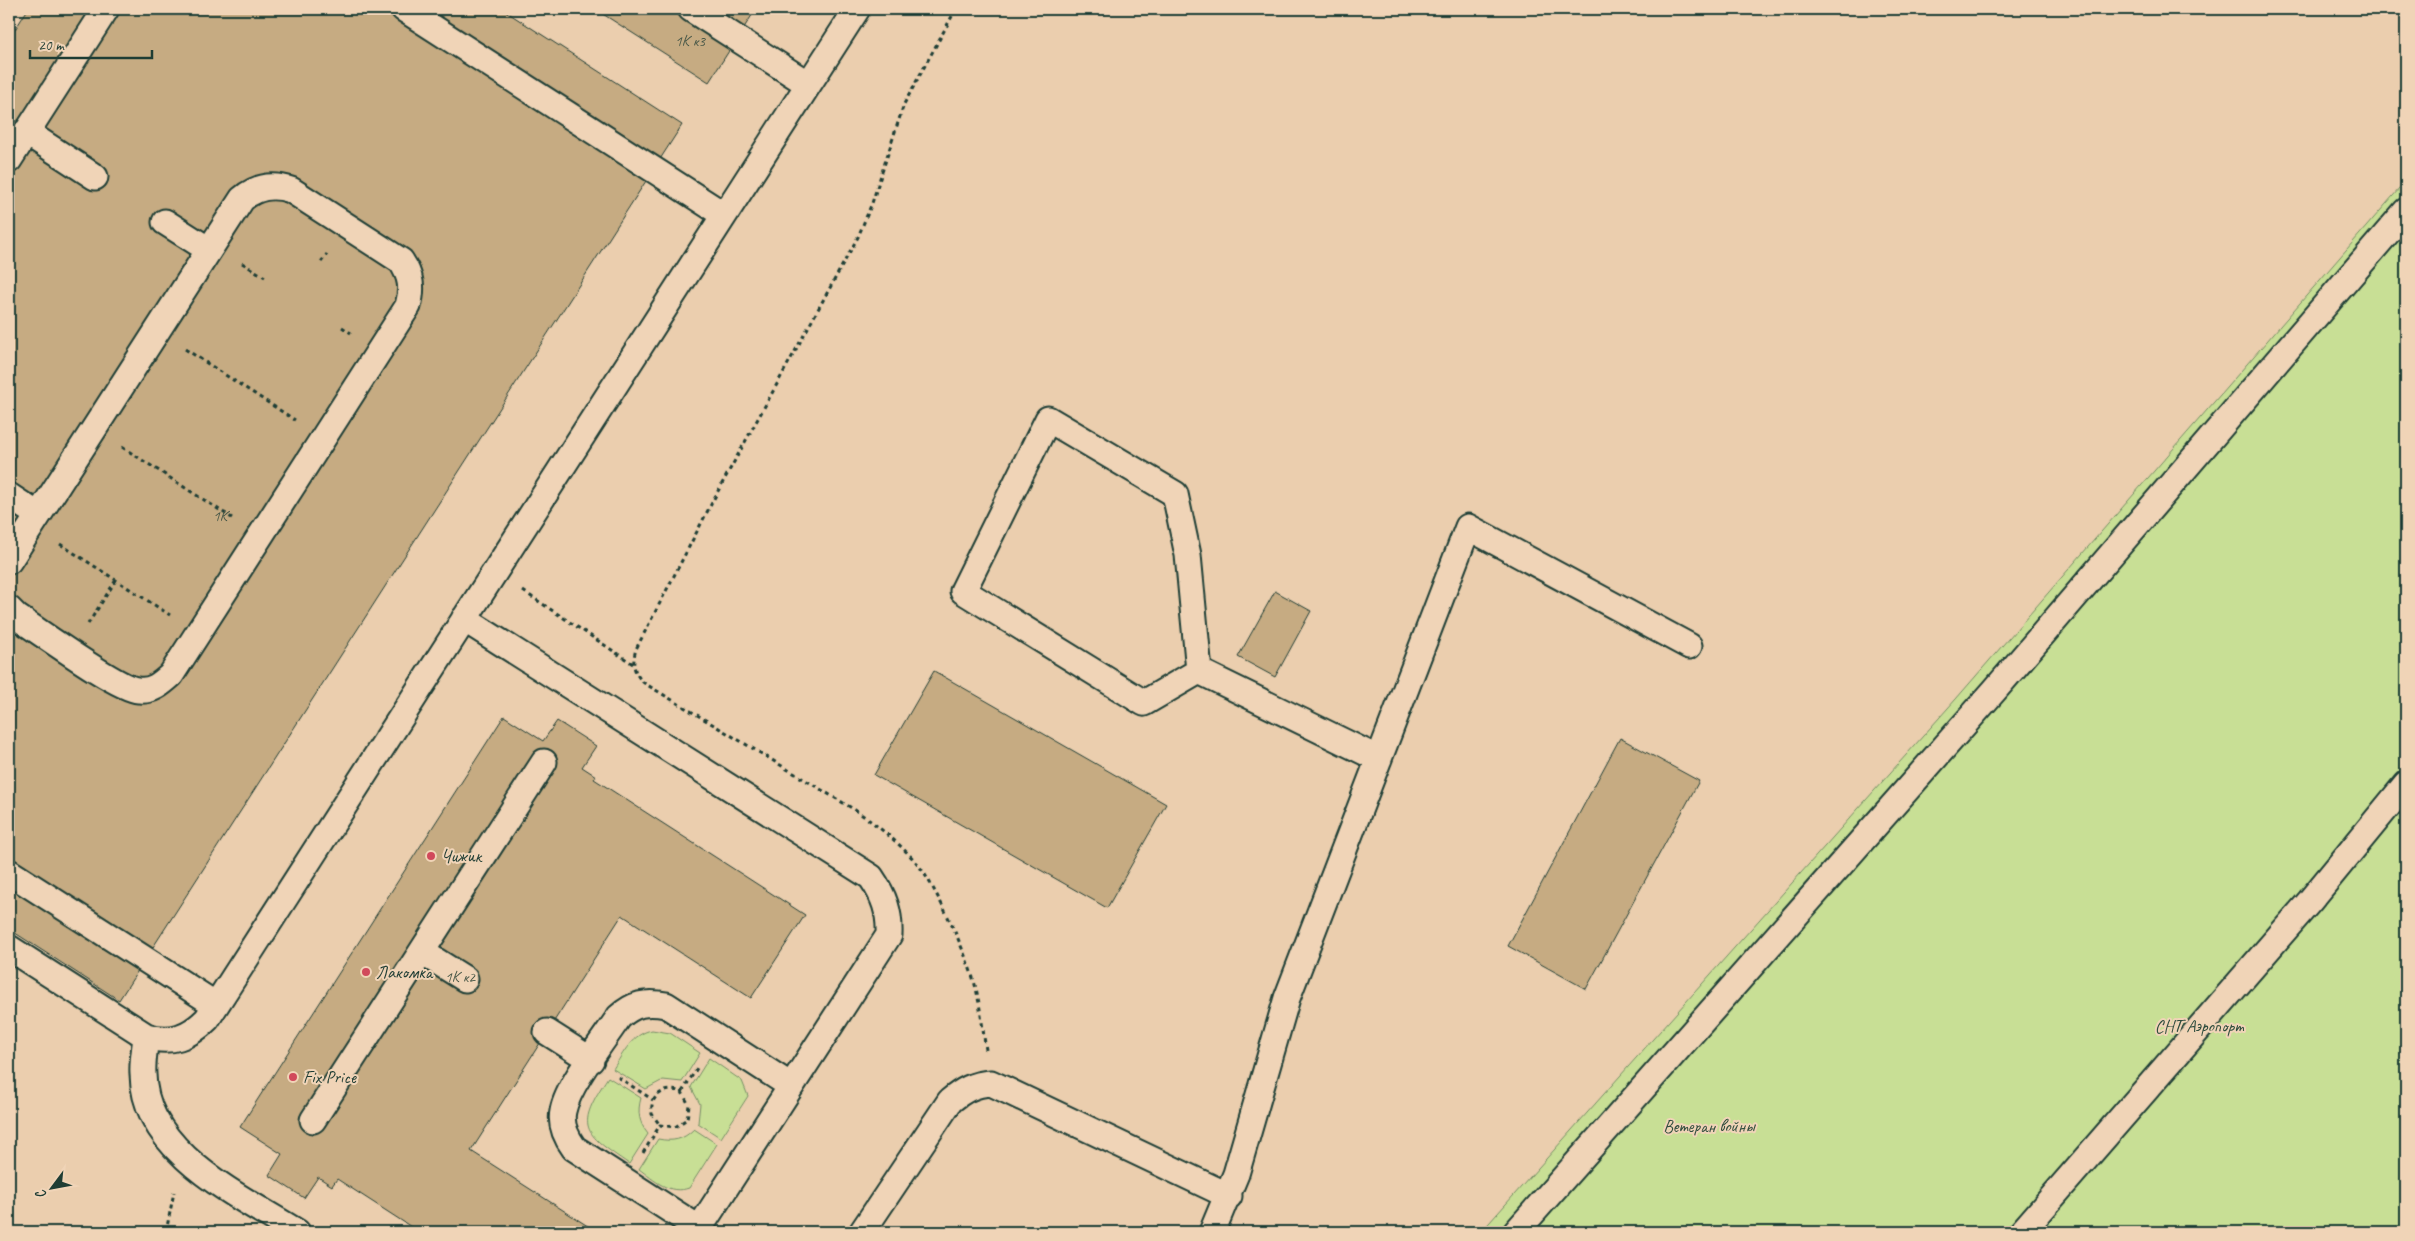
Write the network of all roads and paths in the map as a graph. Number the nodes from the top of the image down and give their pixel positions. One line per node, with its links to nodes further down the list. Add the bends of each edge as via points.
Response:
1 (106, 9): 7 (lane)
2 (404, 9): 11 (lane)
3 (691, 9): 6 (lane)
4 (857, 9): 6 (lane)
5 (956, 9): 28 (path, via 904,104 858,237 709,509 636,649)
6 (808, 84): 11 (lane)
7 (26, 132): 8 (lane); 9 (lane)
8 (9, 160)
9 (95, 177)
10 (2406, 211): 52 (lane, via 1994,691)
11 (724, 215): 21 (lane)
12 (165, 222): 13 (lane)
13 (209, 250): 14 (lane); 16 (lane, via 242,199 256,189 282,187 401,261 406,269 412,287 408,306)
14 (156, 331): 15 (lane); 16 (path)
15 (94, 429): 18 (lane); 19 (path)
16 (323, 438): 19 (lane)
17 (9, 496): 18 (lane)
18 (35, 520): 20 (lane); 22 (path)
19 (260, 536): 25 (lane)
20 (9, 561)
21 (494, 572): 24 (lane); 28 (path)
22 (116, 580): 25 (path); 27 (path)
23 (9, 609): 27 (lane)
24 (464, 619): 37 (lane); 42 (lane, via 871,877 887,907 889,935)
25 (198, 633): 27 (lane, via 171,675 149,690 126,688)
26 (1689, 646): 30 (lane, via 1468,527)
27 (70, 652)
28 (633, 664): 41 (path, via 644,683 855,810 878,826 917,864 940,902 977,991)
29 (1199, 671): 29 (lane, via 1188,556 1175,494 1048,419 963,591 1144,703); 30 (lane)
30 (1379, 759): 47 (lane, via 1287,998)
31 (544, 762): 35 (lane)
32 (2406, 784): 53 (lane, via 2310,901)
33 (9, 872): 37 (lane)
34 (9, 948): 39 (lane)
35 (422, 952): 36 (lane); 44 (lane)
36 (465, 979)
37 (216, 1005): 39 (lane, via 195,1031 184,1037 172,1040)
38 (547, 1032): 40 (lane)
39 (146, 1036): 49 (lane, via 142,1075 154,1117 166,1138 199,1170)
40 (591, 1060): 42 (lane, via 619,1017 629,1008 655,1003 666,1005); 43 (path); 46 (lane, via 567,1096 562,1113 566,1137 574,1148)
41 (992, 1083): 47 (lane); 50 (lane, via 970,1087 950,1101)
42 (791, 1086): 48 (lane)
43 (653, 1100): 45 (path, via 652,1114); 45 (path, via 662,1090 675,1090 682,1092 689,1105 687,1119 682,1124 675,1127)
44 (313, 1120)
45 (660, 1125): 46 (path)
46 (625, 1181): 48 (lane)
47 (1228, 1196): 51 (lane)
48 (698, 1230)
49 (297, 1232)
50 (862, 1232)
51 (1212, 1232)
52 (1516, 1232)
53 (2022, 1232)

